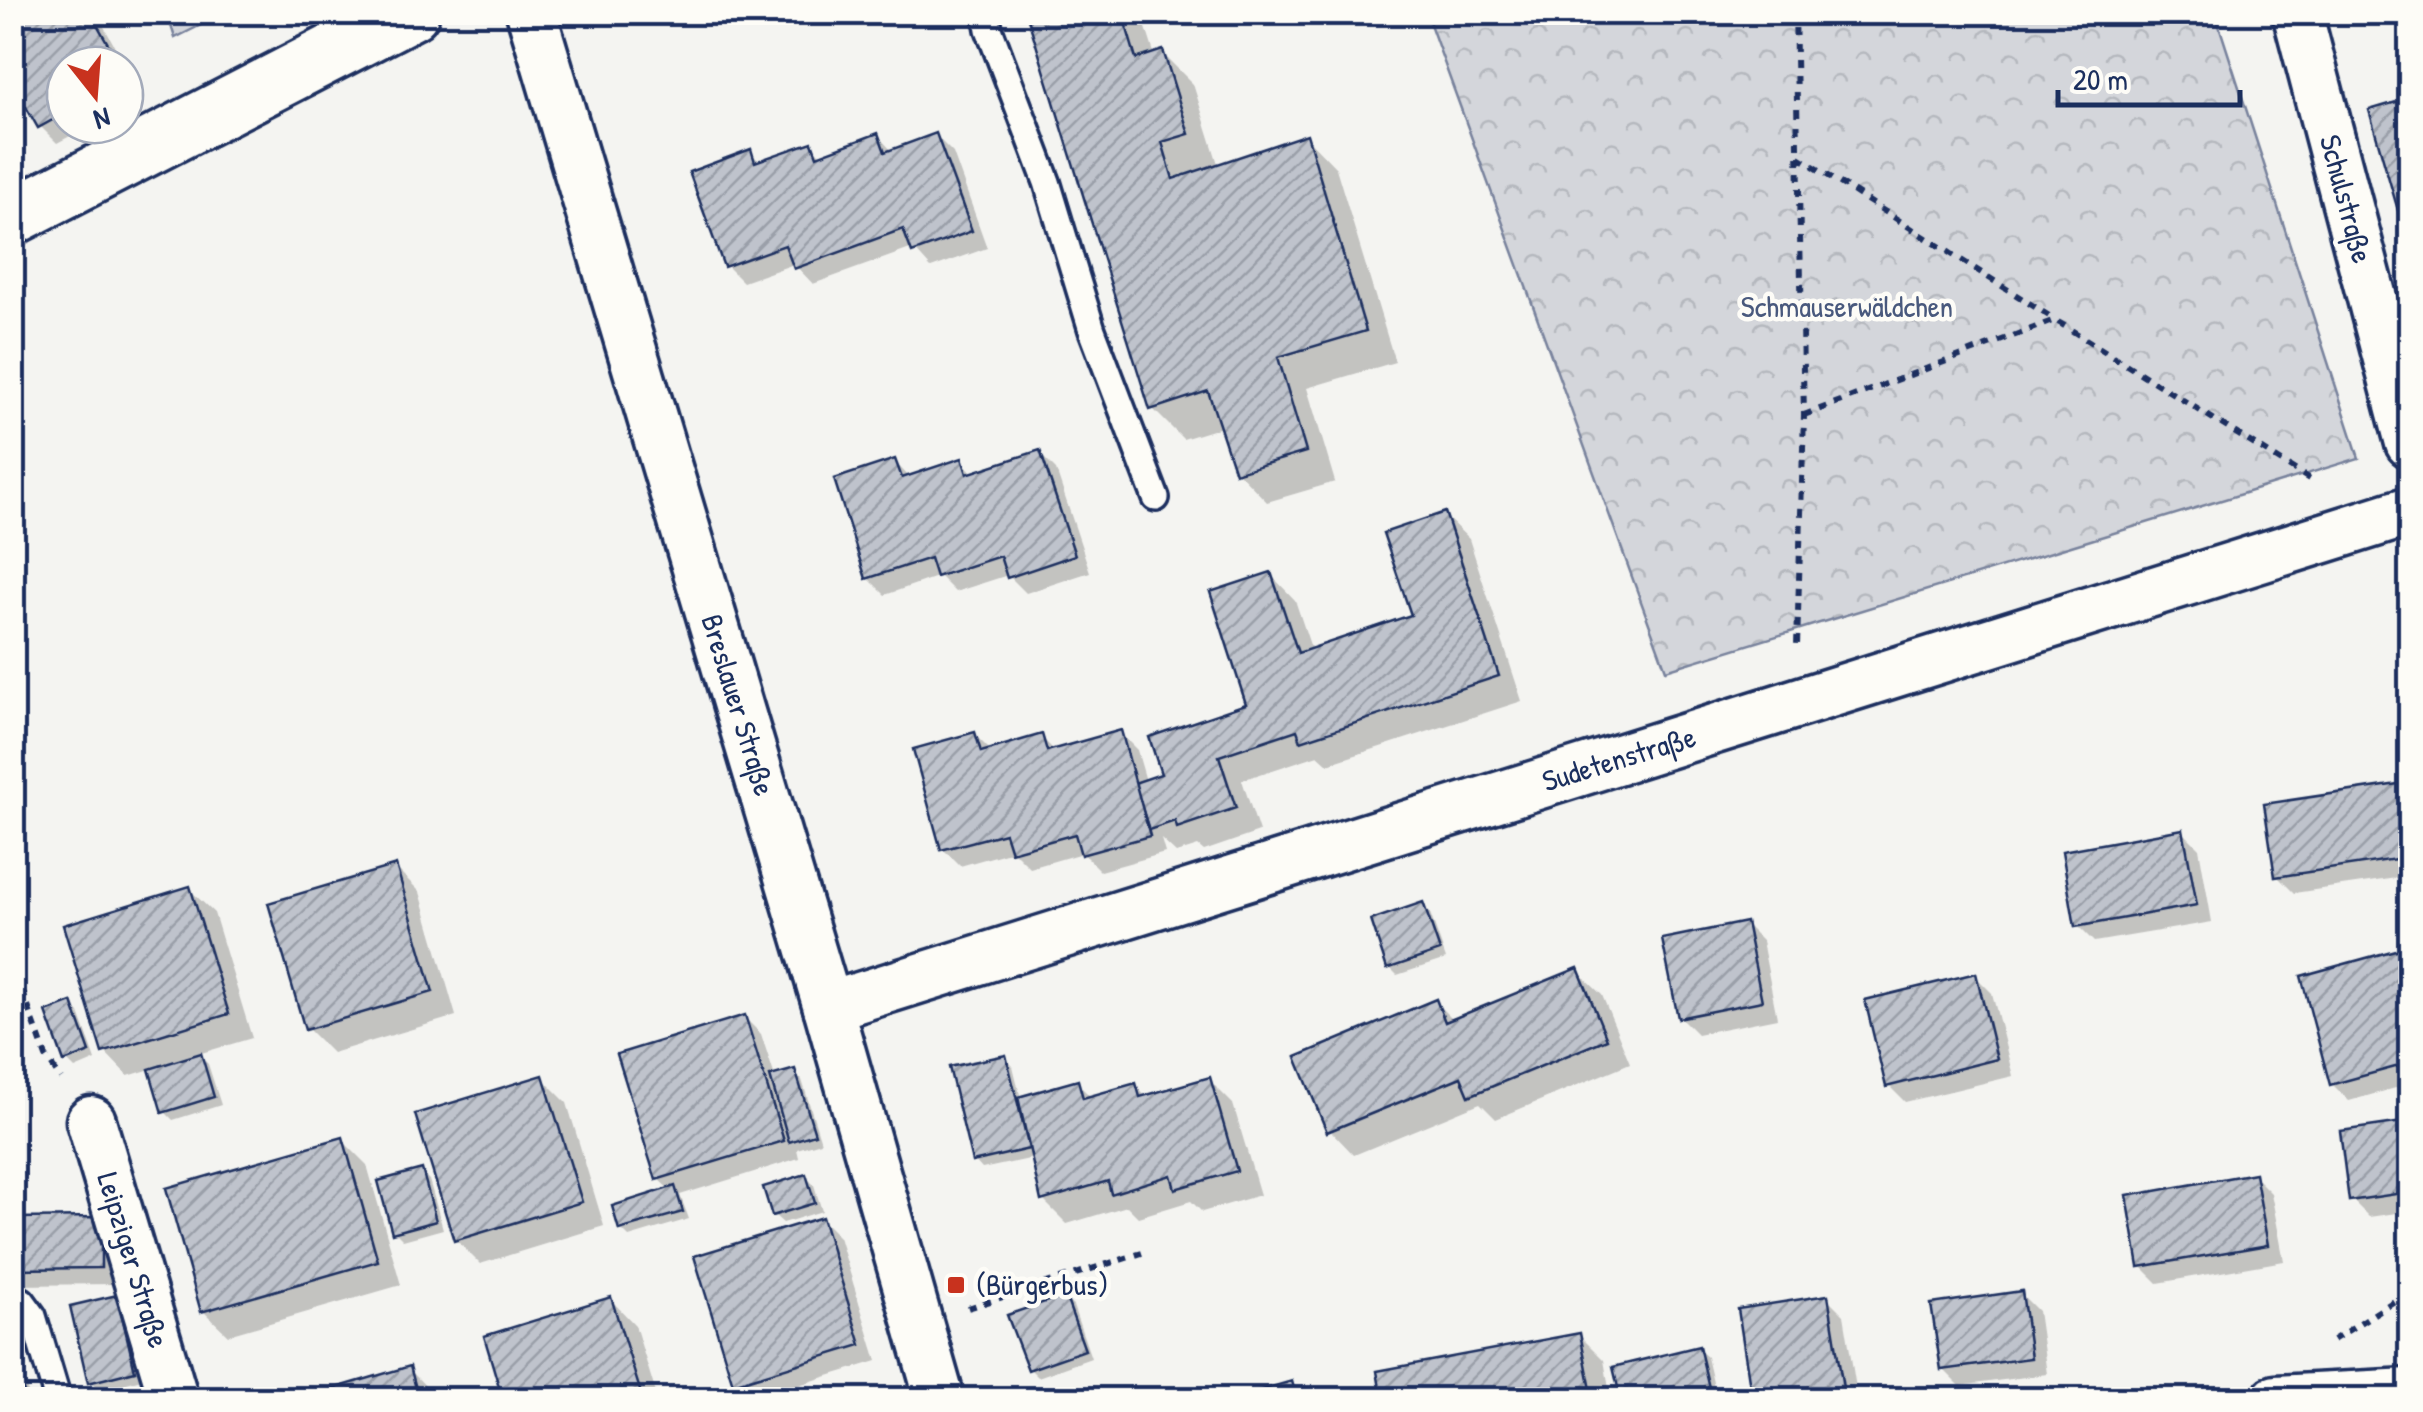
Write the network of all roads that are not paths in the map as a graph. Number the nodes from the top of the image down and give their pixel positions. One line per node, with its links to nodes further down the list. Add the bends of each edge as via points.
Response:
1 (411, 12): 5 (main road)
2 (531, 12): 9 (street, Breslauer Straße)
3 (986, 12): 7 (lane)
4 (2297, 12): 6 (street, Schulstraße)
5 (12, 218)
6 (2410, 443)
7 (1156, 498)
8 (2410, 511): 9 (street, Sudetenstraße)
9 (828, 1007): 15 (street, Breslauer Straße)
10 (91, 1121): 14 (street, Leipziger Straße)
11 (12, 1299): 13 (lane, via 34,1316)
12 (2410, 1393): 16 (street)
13 (58, 1400)
14 (174, 1400)
15 (940, 1400)
16 (2276, 1400)

